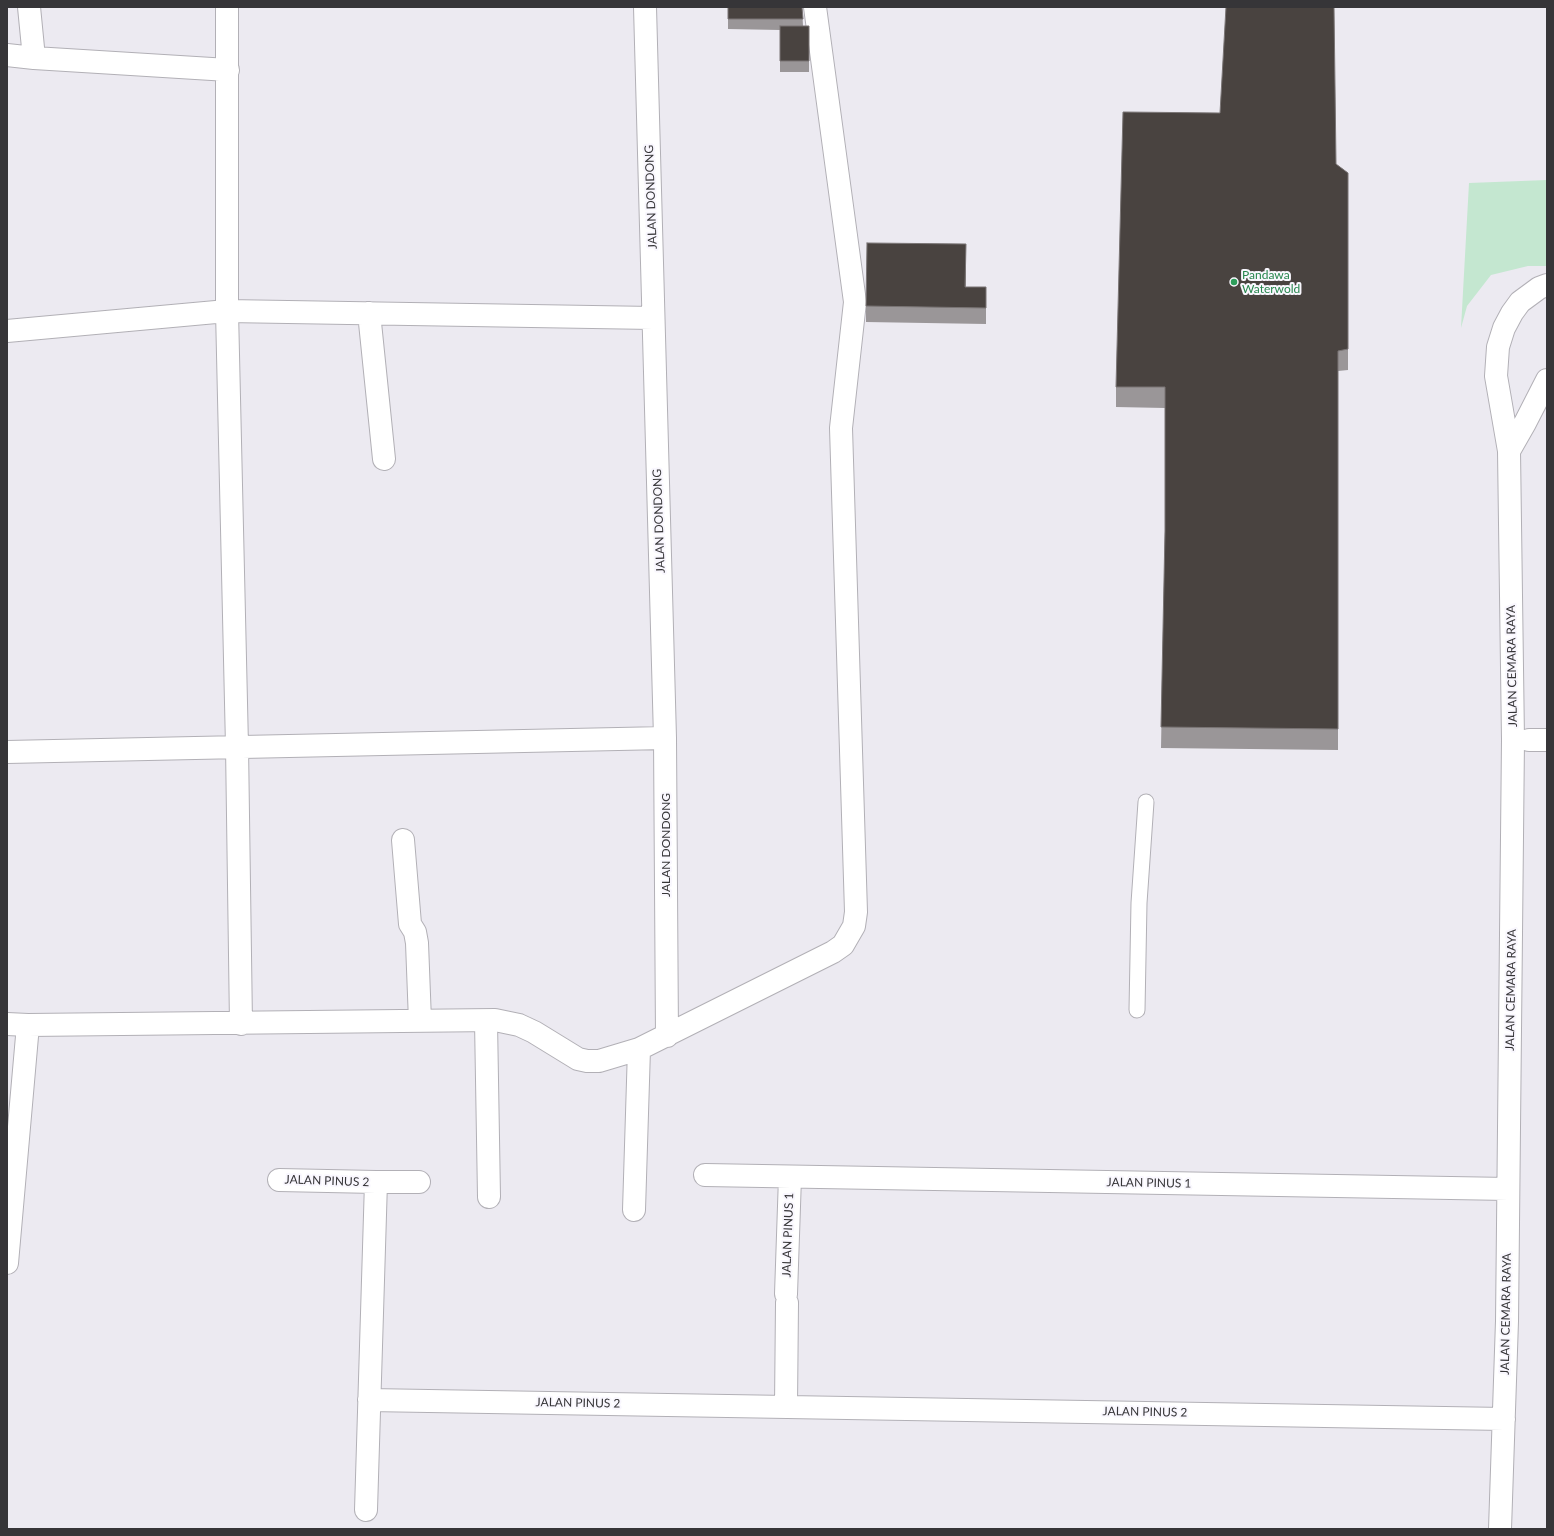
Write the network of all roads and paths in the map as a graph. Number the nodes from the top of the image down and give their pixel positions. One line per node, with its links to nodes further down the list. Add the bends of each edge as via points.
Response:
1 (29, 7): 6 (street)
2 (227, 7): 7 (street)
3 (645, 7): 11 (street, JALAN DONDONG)
4 (815, 7): 27 (street, via 855,302 841,428 856,912 854,926 843,945 833,952)
5 (7, 55): 6 (street)
6 (34, 58): 7 (street)
7 (228, 70): 9 (street)
8 (1547, 285): 14 (street, JALAN CEMARA RAYA, via 1520,302 1504,328 1498,347 1496,376)
9 (227, 310): 10 (street); 12 (street); 17 (street)
10 (369, 313): 11 (street); 15 (street)
11 (653, 318): 16 (street, JALAN DONDONG)
12 (7, 331)
13 (1547, 380): 14 (street)
14 (1509, 451): 34 (street, JALAN CEMARA RAYA, via 1513,740)
15 (384, 459)
16 (665, 738): 17 (street); 27 (street, JALAN DONDONG)
17 (237, 746): 18 (street); 25 (street)
18 (7, 752)
19 (1146, 802): 21 (lane, via 1139,903)
20 (403, 840): 22 (street, via 410,924 417,943)
21 (1137, 1010)
22 (420, 1021): 23 (street); 25 (street)
23 (486, 1021): 28 (street, via 519,1025 578,1059 587,1061 599,1061); 35 (street)
24 (7, 1024): 26 (street)
25 (241, 1024): 26 (street)
26 (28, 1025): 37 (street)
27 (667, 1036): 28 (street)
28 (639, 1049): 36 (street)
29 (706, 1175): 30 (street, JALAN PINUS 1)
30 (790, 1177): 34 (street, JALAN PINUS 1); 39 (street, JALAN PINUS 1)
31 (279, 1180): 32 (street, JALAN PINUS 2)
32 (376, 1182): 33 (street, JALAN PINUS 2); 38 (street, JALAN PINUS 2)
33 (419, 1182)
34 (1508, 1189): 40 (street, JALAN CEMARA RAYA)
35 (489, 1197)
36 (634, 1210)
37 (7, 1263)
38 (369, 1400): 39 (street, JALAN PINUS 2); 41 (street, JALAN PINUS 2)
39 (786, 1406): 40 (street, JALAN PINUS 2)
40 (1504, 1419): 42 (street, JALAN CEMARA RAYA)
41 (366, 1520)
42 (1500, 1529)

